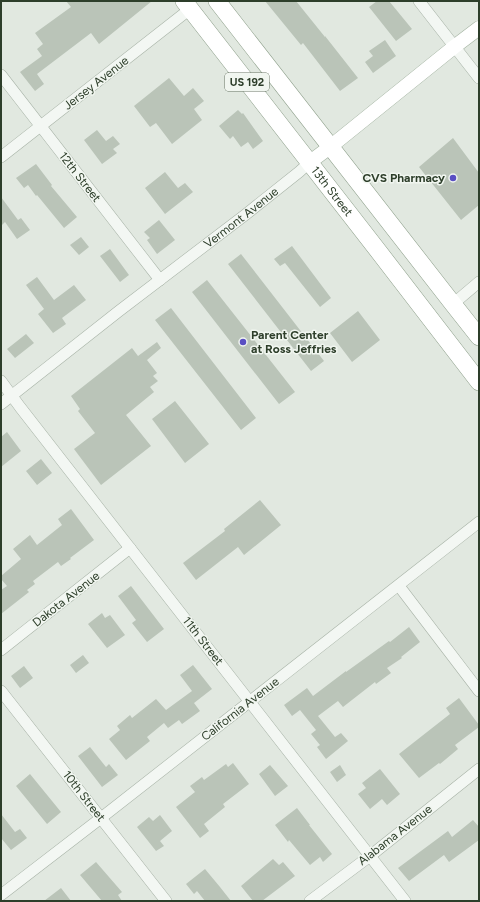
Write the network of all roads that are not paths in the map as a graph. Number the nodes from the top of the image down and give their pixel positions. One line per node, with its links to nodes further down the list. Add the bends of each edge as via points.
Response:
1 (217, 1): 9 (highway, US 192)
2 (419, 1): 5 (street)
3 (187, 5): 8 (street, Jersey Avenue); 11 (highway, 13th Street / US 192)
4 (479, 28): 5 (main road, Vermont Avenue)
5 (454, 47): 7 (street); 9 (main road, Vermont Avenue)
6 (1, 75): 8 (street, 12th Street)
7 (479, 78)
8 (41, 126): 10 (street, Jersey Avenue); 12 (street, 12th Street)
9 (330, 147): 11 (main road, Vermont Avenue); 15 (highway, US 192)
10 (1, 157)
11 (310, 162): 12 (street, Vermont Avenue); 13 (highway, 13th Street / US 192)
12 (160, 280): 20 (street, Vermont Avenue)
13 (401, 280): 15 (highway, via 430,299); 16 (highway, 13th Street / US 192)
14 (479, 282): 15 (street)
15 (453, 304): 17 (highway, US 192)
16 (432, 320): 17 (highway, via 449,318); 19 (highway, 13th Street / US 192)
17 (478, 335)
18 (1, 381): 20 (street, 11th Street)
19 (479, 382)
20 (12, 395): 21 (street, Vermont Avenue); 23 (street, 11th Street)
21 (1, 404)
22 (479, 522): 24 (street, California Avenue)
23 (130, 548): 25 (street, Dakota Avenue); 28 (street, 11th Street)
24 (399, 586): 27 (street); 28 (street, California Avenue)
25 (1, 650)
26 (1, 691): 30 (street, 10th Street)
27 (479, 691)
28 (250, 702): 30 (street, California Avenue); 31 (street, 11th Street)
29 (479, 769): 31 (street, Alabama Avenue)
30 (101, 818): 32 (street, California Avenue); 33 (street, 10th Street)
31 (370, 856): 34 (street, Alabama Avenue); 35 (street, 11th Street)
32 (1, 895)
33 (166, 901)
34 (310, 901)
35 (405, 901)

